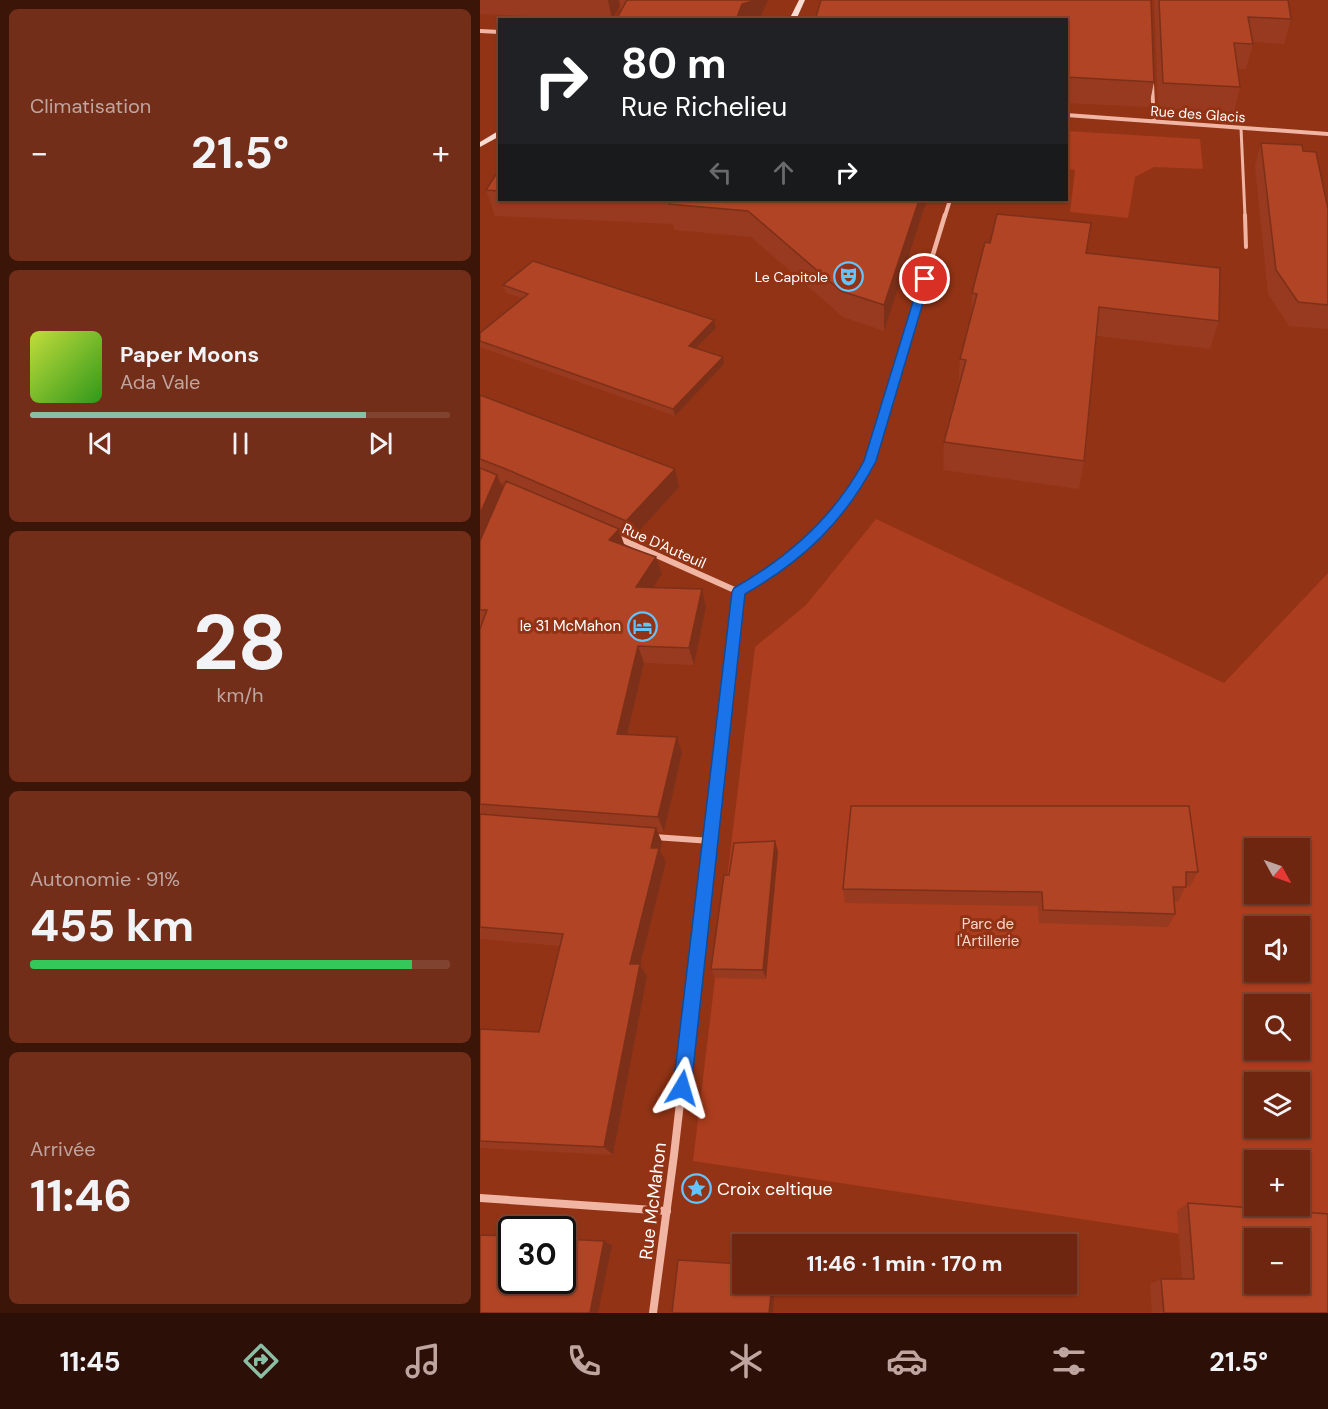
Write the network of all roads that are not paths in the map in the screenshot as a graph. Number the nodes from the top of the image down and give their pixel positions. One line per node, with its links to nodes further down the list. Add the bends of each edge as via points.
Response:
1 (801, 0): 2 (street)
2 (793, 18)
3 (480, 31): 4 (street)
4 (498, 32)
5 (1152, 77): 7 (street)
6 (1068, 115): 7 (street, Rue des Glacis)
7 (1154, 122): 8 (street, Rue des Glacis)
8 (1241, 128): 10 (street, Rue des Glacis); 13 (lane)
9 (498, 133): 11 (street)
10 (1328, 134)
11 (480, 145)
12 (950, 201): 15 (street, via 862,477 825,528 771,573)
13 (1246, 247)
14 (609, 534): 15 (street, Rue D'Auteuil)
15 (738, 592): 17 (street, Rue McMahon)
16 (641, 836): 17 (street)
17 (711, 841): 19 (street, Rue McMahon)
18 (480, 1198): 19 (street)
19 (667, 1212): 20 (street, Rue McMahon)
20 (653, 1313)

